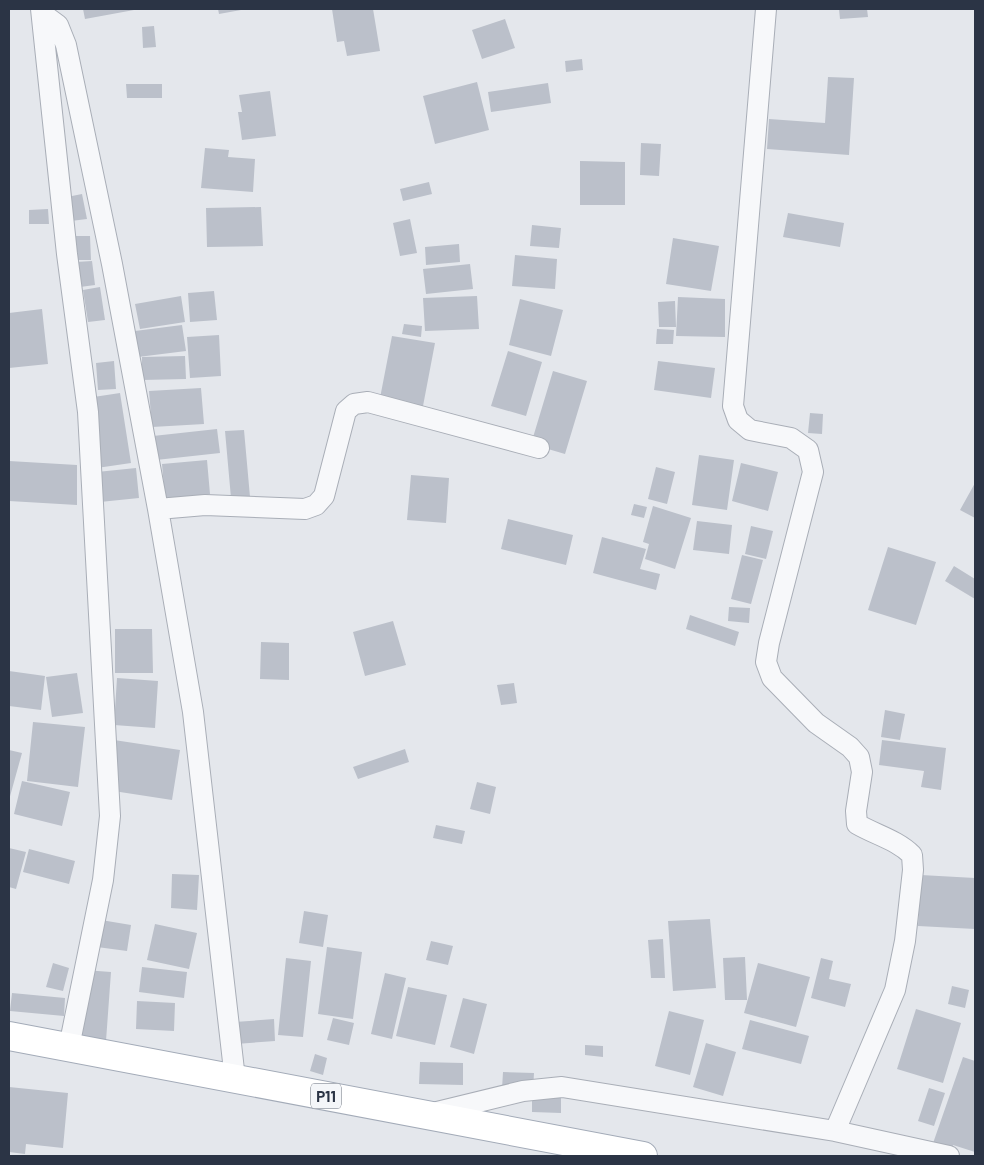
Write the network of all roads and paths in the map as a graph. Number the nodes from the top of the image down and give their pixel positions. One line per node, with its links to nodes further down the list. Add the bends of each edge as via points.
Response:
1 (766, 9): 9 (street, via 733,406 738,420 750,430 791,438 808,450 813,472 766,662 772,678 790,698 859,757 862,772 857,824 903,846 912,855 913,870 906,941 895,990)
2 (42, 11): 4 (street, via 58,25 66,45 112,264); 6 (street, via 67,254 88,412 110,816 103,880)
3 (539, 448): 4 (street, via 368,402 354,404 346,411 324,496 316,505 306,509 205,505)
4 (158, 509): 7 (street, via 193,712)
5 (9, 1036): 6 (main road, P11)
6 (69, 1047): 7 (main road, P11)
7 (235, 1079): 8 (main road, P11)
8 (426, 1115): 9 (street, via 523,1091 562,1087); 10 (main road, P11)
9 (835, 1131): 11 (street)
10 (643, 1156)
11 (949, 1156)

